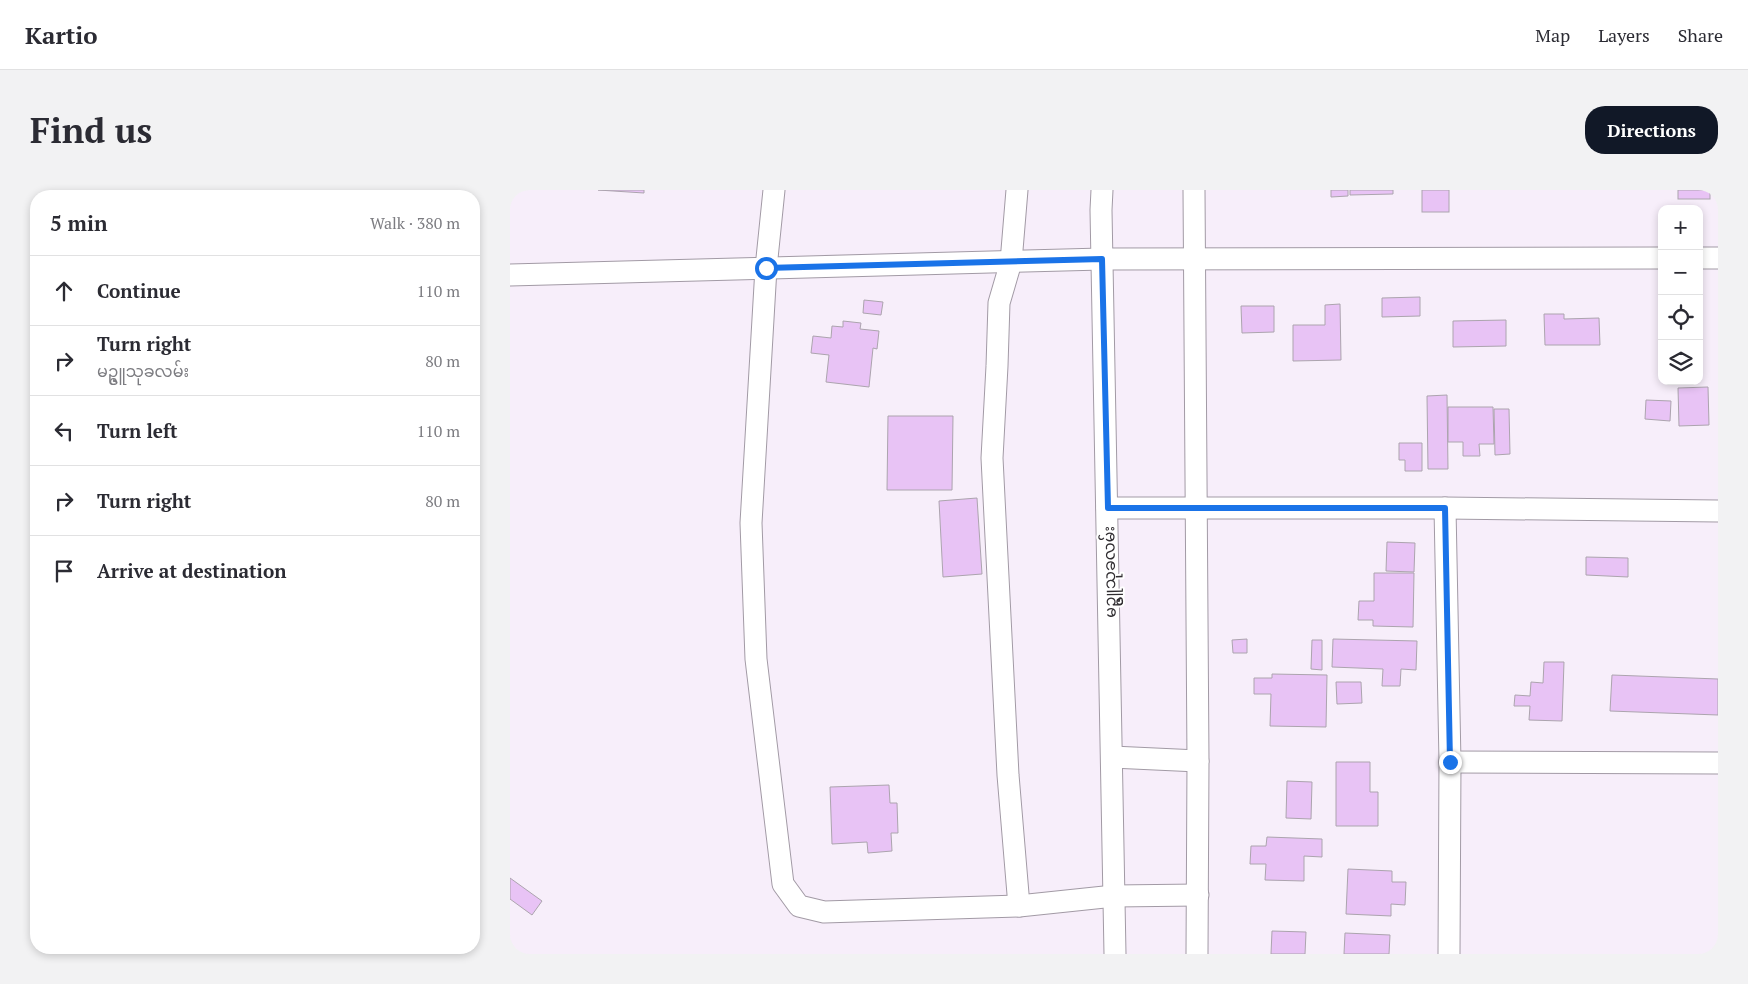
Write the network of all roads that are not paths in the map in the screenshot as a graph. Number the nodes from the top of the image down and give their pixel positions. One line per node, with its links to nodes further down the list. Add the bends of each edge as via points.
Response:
1 (774, 190): 11 (street)
2 (1017, 190): 10 (street)
3 (1102, 190): 8 (street, မဥ္ဇူသုခလမ်း)
4 (1194, 190): 9 (street)
5 (1658, 258): 9 (street)
6 (1703, 258): 7 (street)
7 (1718, 258)
8 (1102, 259): 9 (street); 10 (street); 13 (street, မဥ္ဇူသုခလမ်း)
9 (1195, 259): 14 (street)
10 (1011, 262): 11 (street); 23 (street, via 999,302 992,458 1008,775)
11 (766, 268): 12 (street); 23 (street, via 751,523 756,659 783,884 799,906 824,912)
12 (510, 275)
13 (1108, 508): 14 (street); 17 (street, မဥ္ဇူသုခလမ်း)
14 (1195, 508): 15 (street); 18 (street)
15 (1445, 508): 16 (street); 19 (street)
16 (1718, 511)
17 (1112, 757): 18 (street); 22 (street, မဥ္ဇူသုခလမ်း)
18 (1198, 761): 21 (street)
19 (1450, 762): 20 (street); 26 (street)
20 (1718, 763)
21 (1198, 895): 22 (street); 25 (street)
22 (1114, 896): 23 (street); 24 (street, မဥ္ဇူသုခလမ်း)
23 (1019, 906)
24 (1116, 954)
25 (1197, 954)
26 (1449, 954)

